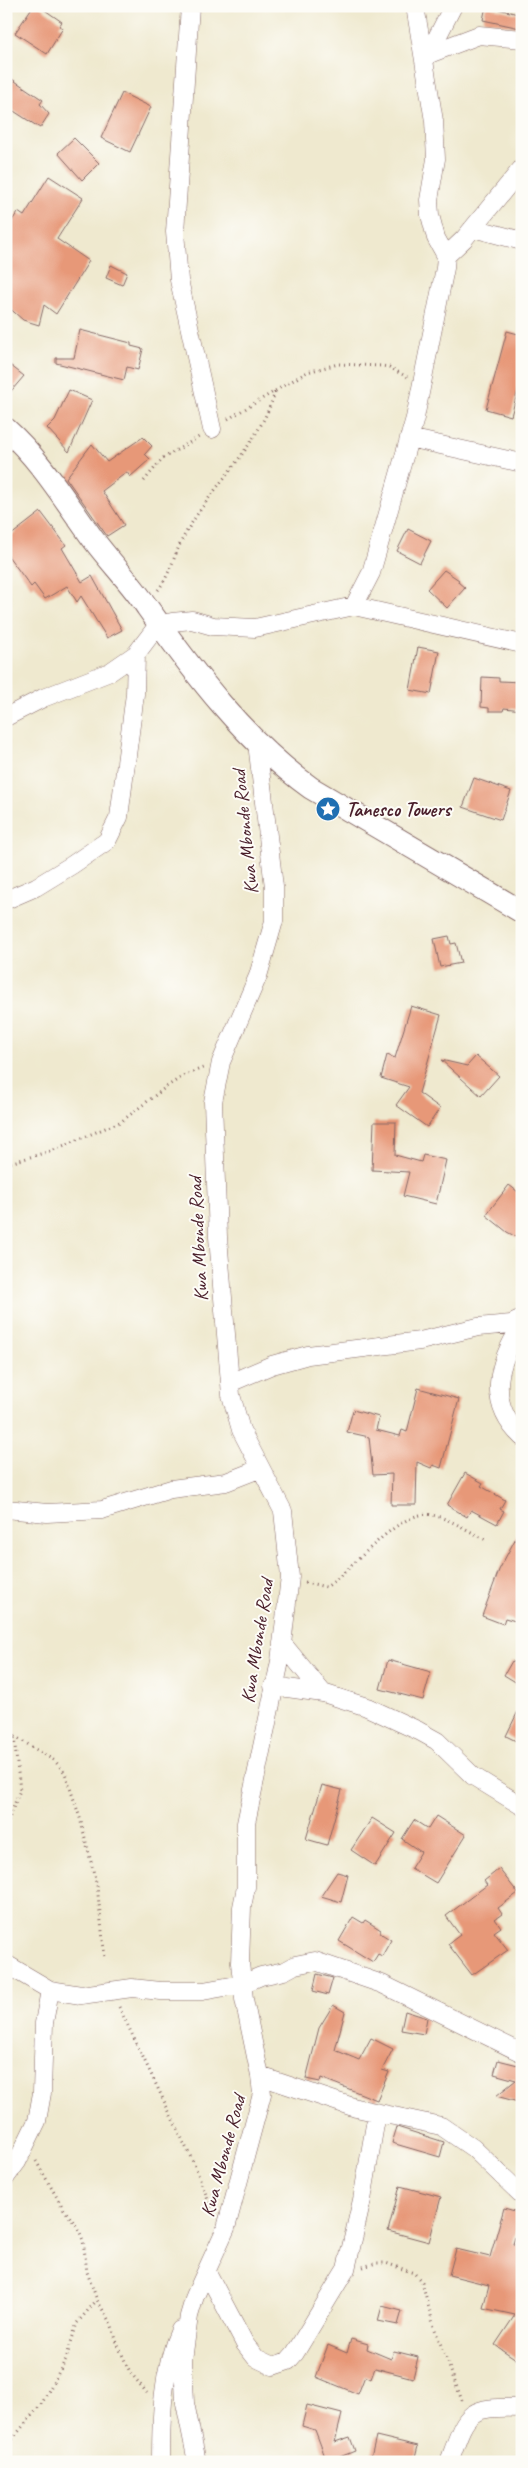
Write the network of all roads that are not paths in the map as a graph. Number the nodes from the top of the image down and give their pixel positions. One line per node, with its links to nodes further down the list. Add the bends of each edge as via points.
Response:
1 (190, 6): 11 (street, via 175,232 179,280)
2 (415, 6): 5 (street)
3 (453, 6): 5 (street)
4 (522, 39): 5 (street, via 479,35)
5 (427, 58): 9 (street, via 436,159 430,207 436,238)
6 (522, 168): 7 (street)
7 (473, 228): 8 (street); 9 (street)
8 (522, 241)
9 (446, 256): 12 (street)
10 (6, 429): 15 (street, via 42,469 97,545 147,606)
11 (212, 429)
12 (409, 438): 13 (street); 14 (street, via 371,573)
13 (522, 463)
14 (354, 606): 15 (street, via 255,628 213,626 192,620); 16 (street)
15 (158, 625): 17 (street); 19 (street)
16 (522, 644)
17 (136, 654): 18 (street, via 110,672 43,698); 20 (street, via 132,725 119,817 114,830 107,841 72,866)
18 (6, 717)
19 (257, 743): 21 (street, via 312,788); 24 (street, Kwa Mbonde Road, via 274,888 274,921 255,983 220,1062 213,1112 218,1236)
20 (6, 900)
21 (522, 912)
22 (522, 1319): 24 (street, via 511,1324 478,1327 420,1341 308,1355 272,1365)
23 (522, 1325): 25 (street, via 507,1348 498,1391 503,1412)
24 (232, 1382): 26 (street, Kwa Mbonde Road, via 241,1430)
25 (522, 1437)
26 (260, 1469): 27 (street, via 226,1482 171,1489 102,1510 47,1513); 28 (street, Kwa Mbonde Road, via 283,1511 290,1577)
27 (6, 1509)
28 (282, 1643): 29 (street, Kwa Mbonde Road); 30 (street)
29 (273, 1686): 30 (street); 33 (street, Kwa Mbonde Road, via 246,1822 246,1887 240,1941)
30 (323, 1693): 31 (street, via 367,1707 429,1736 473,1776)
31 (522, 1806)
32 (6, 1964): 34 (street)
33 (242, 1984): 34 (street, via 203,1991 132,1988 81,1995); 35 (street, via 308,1961 321,1962 382,1984); 36 (street, Kwa Mbonde Road)
34 (50, 1990): 38 (street, via 44,2023 42,2093 37,2121)
35 (522, 2054)
36 (260, 2076): 37 (street); 40 (street, Kwa Mbonde Road, via 260,2105 222,2239)
37 (376, 2113): 39 (street, via 441,2126 473,2148); 40 (street, via 362,2200 346,2269 288,2361 273,2366 256,2358 245,2344)
38 (6, 2177)
39 (522, 2195)
40 (207, 2272): 41 (street, Kwa Mbonde Road)
41 (195, 2296): 43 (street, via 168,2362); 44 (street, Kwa Mbonde Road, via 183,2360 185,2402)
42 (522, 2408): 45 (street, via 484,2408 468,2416)
43 (161, 2462)
44 (197, 2462)
45 (449, 2462)

